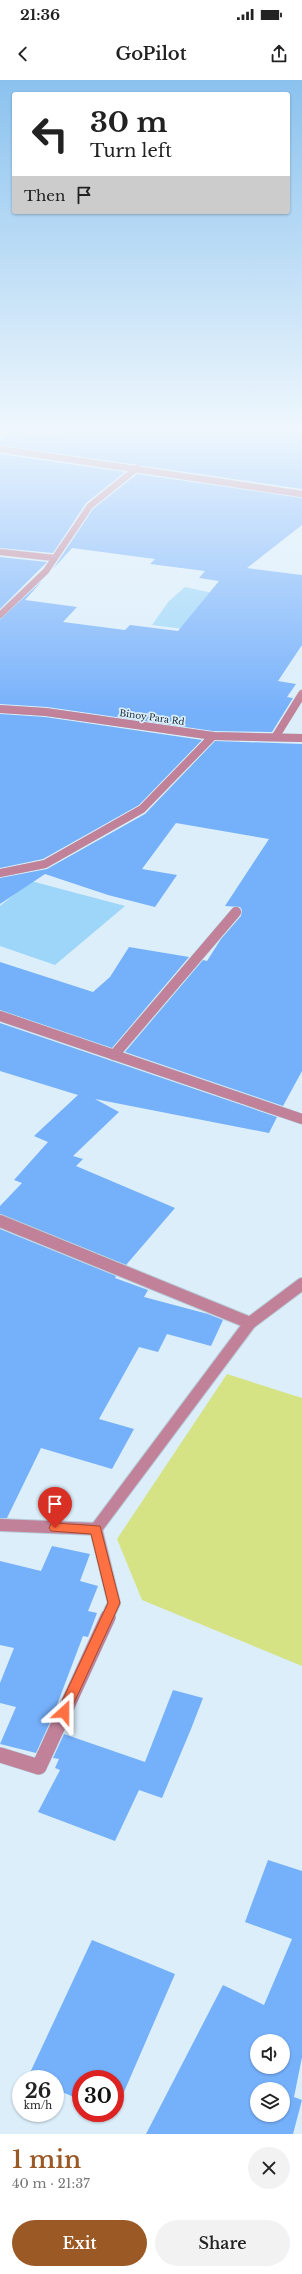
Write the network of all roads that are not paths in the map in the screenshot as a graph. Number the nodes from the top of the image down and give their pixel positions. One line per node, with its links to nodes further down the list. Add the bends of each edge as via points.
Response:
1 (78, 523): 3 (street)
2 (0, 552): 3 (street)
3 (54, 558): 4 (street, via 46,571)
4 (0, 615)
5 (302, 694): 8 (street)
6 (0, 709): 7 (street, Binoy Para Rd, via 46,712)
7 (213, 736): 8 (street, Binoy Para Rd); 10 (street, via 142,809 46,864)
8 (276, 736): 9 (street, Binoy Para Rd)
9 (302, 738)
10 (0, 873)
11 (236, 912): 13 (street)
12 (0, 1016): 13 (street)
13 (114, 1055): 14 (street)
14 (302, 1119)
15 (0, 1221): 17 (street)
16 (302, 1284): 17 (street)
17 (250, 1323): 19 (street)
18 (0, 1525): 19 (street)
19 (96, 1529): 20 (street, via 114,1603 39,1767)
20 (0, 1755)

